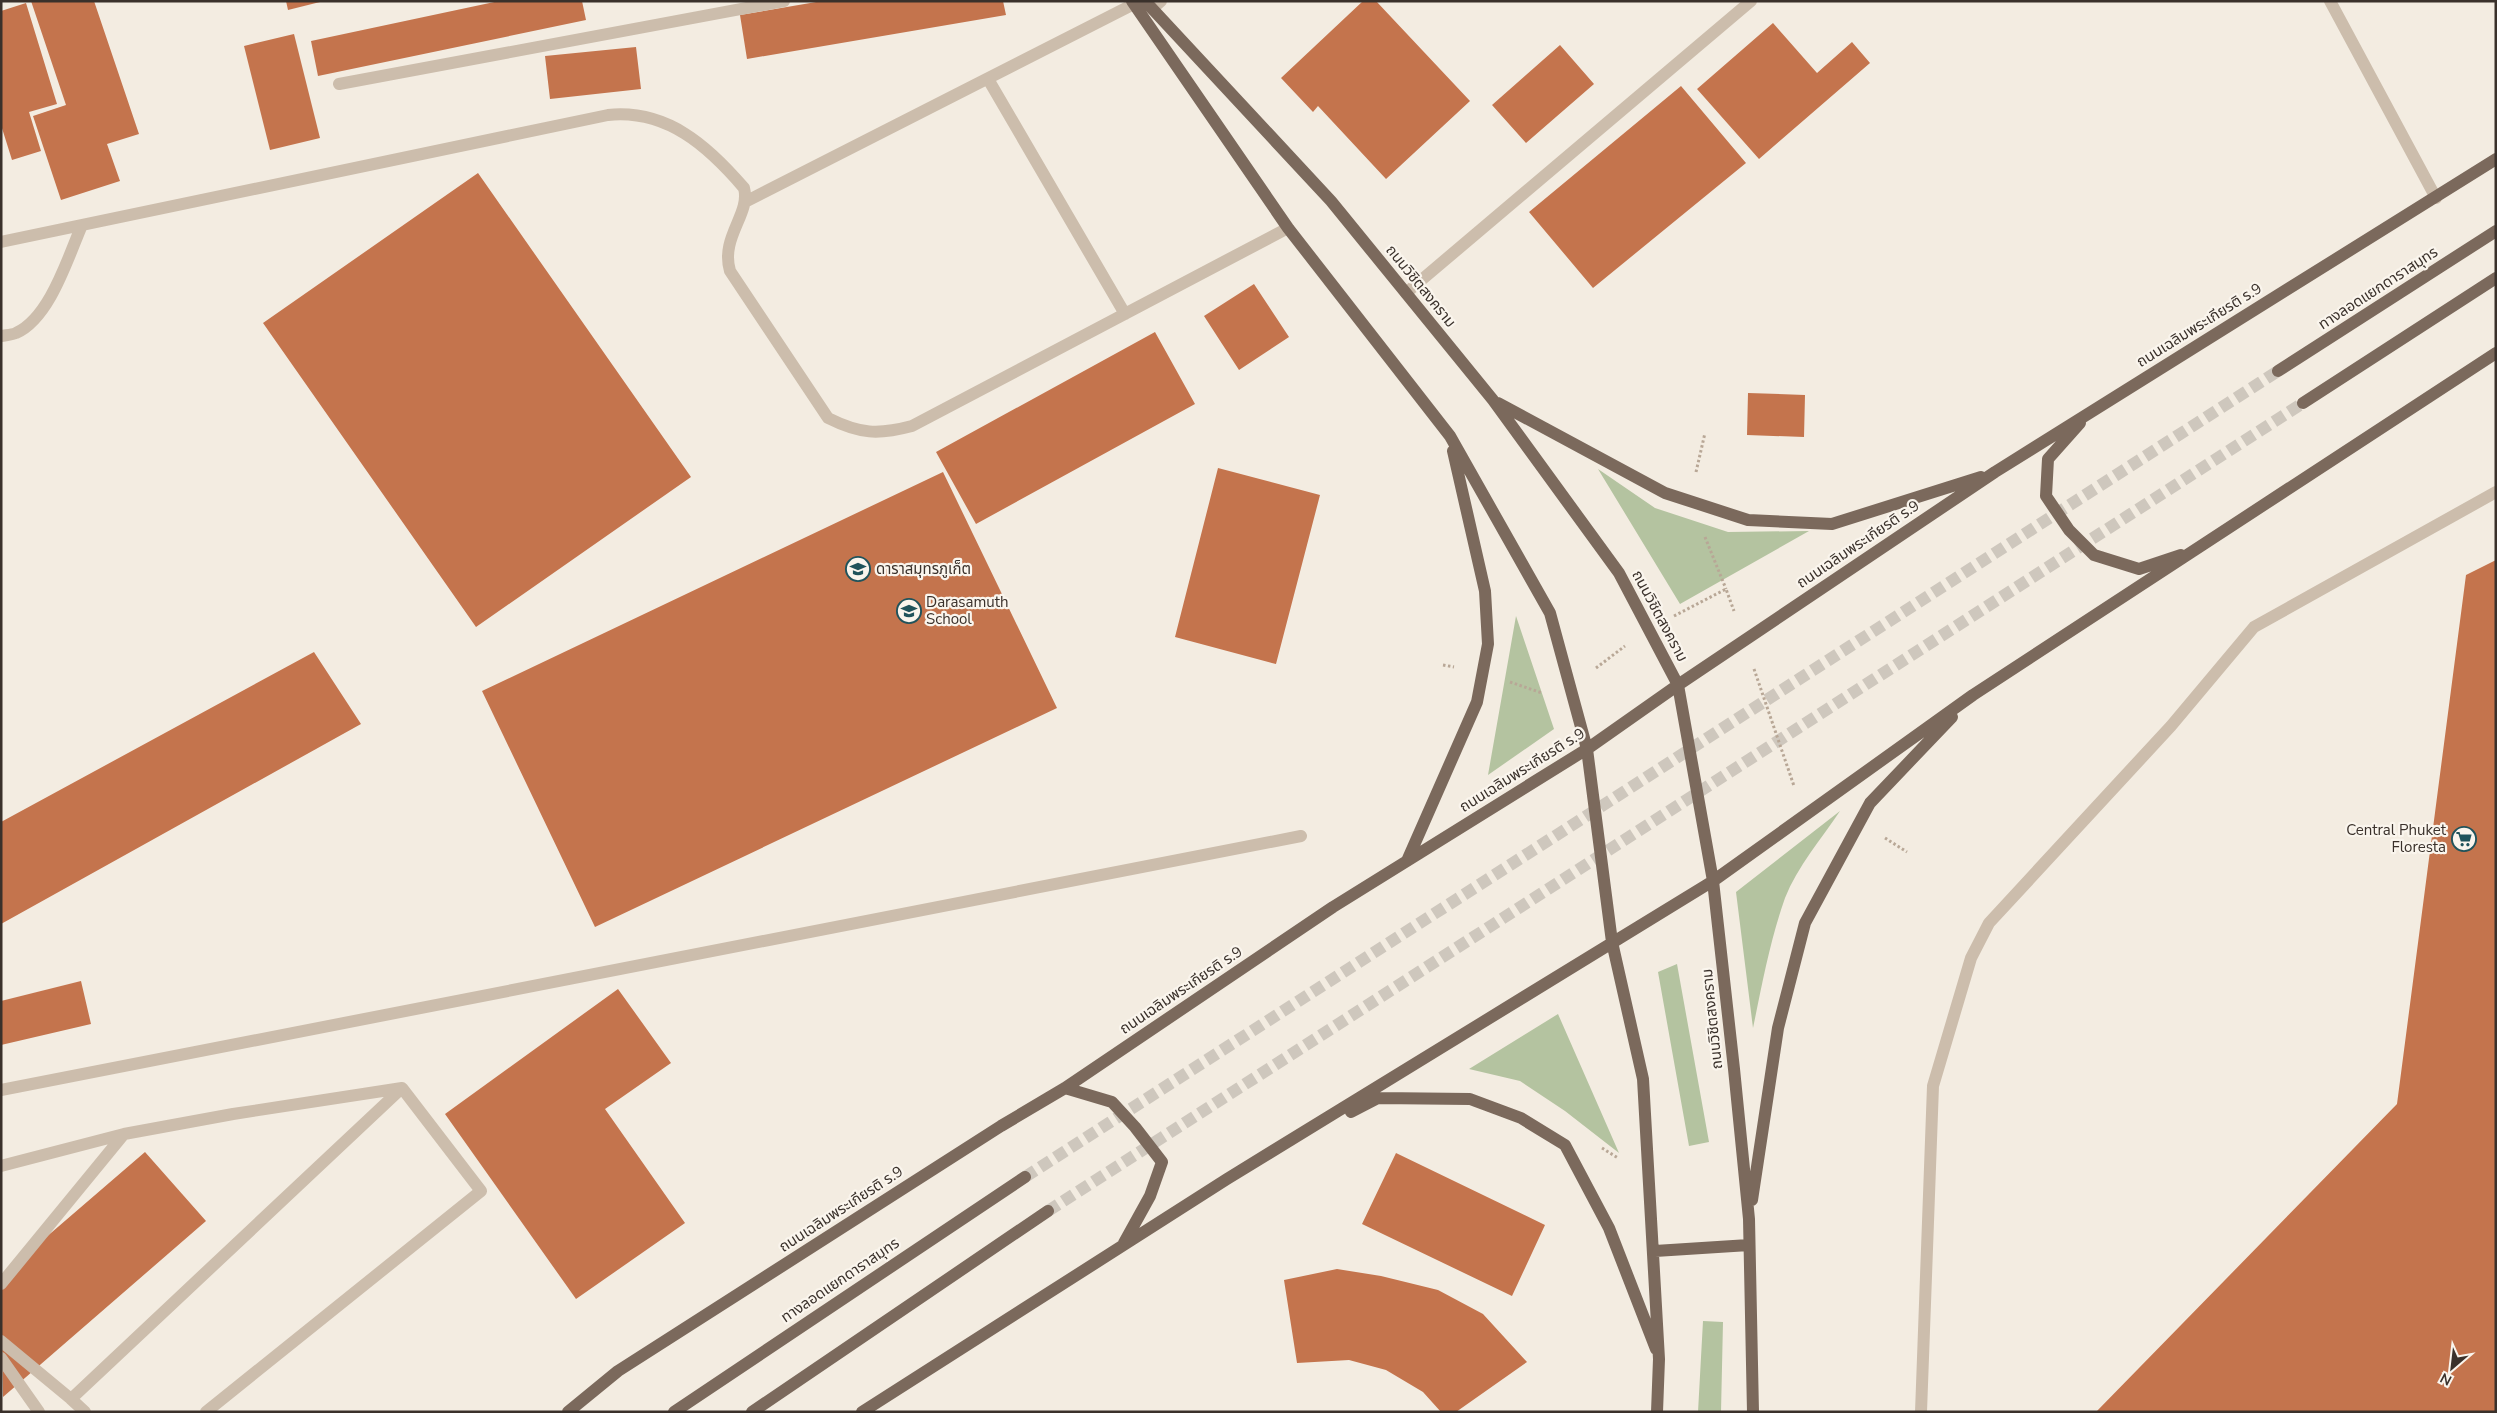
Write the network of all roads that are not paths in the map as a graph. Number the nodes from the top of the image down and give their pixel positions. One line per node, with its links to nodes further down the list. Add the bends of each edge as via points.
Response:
1 (784, 1): 6 (street)
2 (1751, 1): 15 (street)
3 (2330, 1): 8 (street)
4 (1145, 3): 5 (street); 11 (main road); 15 (main road, ถนนวิชิตสงคราม, via 1331,201)
5 (988, 79): 9 (street); 16 (street)
6 (339, 84)
7 (2496, 159): 8 (main road, ถนนเฉลิมพระเกียรติ ร.9)
8 (2436, 198): 22 (main road, ถนนเฉลิมพระเกียรติ ร.9)
9 (745, 202): 10 (street, via 744,188 687,133 649,117 619,114); 16 (street, via 730,237 730,272 828,418 847,428 882,433 912,426)
10 (82, 225): 13 (street); 17 (street, via 46,305 28,325 16,333)
11 (1288, 228): 16 (street); 23 (main road)
12 (2496, 231): 19 (main road, ทางลอดแยกดาราสมุทร)
13 (1, 242)
14 (2496, 278): 21 (main road)
15 (1406, 293): 20 (main road, ถนนวิชิตสงคราม)
16 (1125, 314)
17 (1, 336)
18 (2496, 353): 26 (main road)
19 (2278, 371)
20 (1493, 400): 24 (main road, via 1665,493 1748,520 1832,524); 27 (main road, ถนนวิชิตสงคราม, via 1619,573)
21 (2303, 402)
22 (2089, 412): 24 (main road, ถนนเฉลิมพระเกียรติ ร.9); 26 (main road, via 2048,459 2046,496 2070,530 2094,555 2139,569)
23 (1450, 436): 29 (main road, via 1550,613); 31 (main road, via 1485,591 1488,644 1477,702)
24 (1995, 472): 27 (main road, ถนนเฉลิมพระเกียรติ ร.9)
25 (2496, 492): 60 (street, via 2254,627 2171,726 1989,923 1971,958 1933,1086)
26 (2197, 549): 28 (main road)
27 (1678, 685): 29 (main road, ถนนเฉลิมพระเกียรติ ร.9); 32 (main road, ถนนวิชิตสงคราม)
28 (1973, 695): 32 (main road); 42 (main road, via 1870,804 1806,923 1778,1028)
29 (1587, 749): 31 (main road, ถนนเฉลิมพระเกียรติ ร.9); 33 (main road)
30 (1300, 836): 36 (street)
31 (1407, 861): 35 (main road, ถนนเฉลิมพระเกียรติ ร.9, via 1333,907)
32 (1714, 881): 33 (main road); 42 (main road, ถนนวิชิตสงคราม)
33 (1612, 942): 40 (main road); 45 (main road, via 1643,1079)
34 (402, 1088): 37 (street); 50 (street); 53 (street, via 481,1191)
35 (1065, 1088): 44 (main road, via 1112,1102 1162,1162 1150,1196); 54 (main road, ถนนเฉลิมพระเกียรติ ร.9, via 618,1371)
36 (1, 1090)
37 (124, 1134): 38 (street); 46 (street)
38 (1, 1166)
39 (1025, 1177): 55 (main road, ทางลอดแยกดาราสมุทร)
40 (1228, 1179): 44 (main road); 49 (main road, via 1378,1098 1470,1099 1520,1118 1565,1145 1609,1228)
41 (1048, 1211): 56 (main road)
42 (1749, 1219): 43 (main road, ถนนวิชิตสงคราม)
43 (1749, 1245): 45 (main road); 59 (main road, ถนนวิชิตสงคราม)
44 (1123, 1246): 57 (main road)
45 (1654, 1251): 49 (main road)
46 (1, 1284)
47 (1, 1341): 50 (street)
48 (1, 1358): 51 (street)
49 (1659, 1359): 58 (main road)
50 (71, 1399): 52 (street)
51 (39, 1412)
52 (85, 1412)
53 (206, 1412)
54 (568, 1412)
55 (674, 1412)
56 (752, 1412)
57 (862, 1412)
58 (1657, 1412)
59 (1753, 1412)
60 (1921, 1412)

